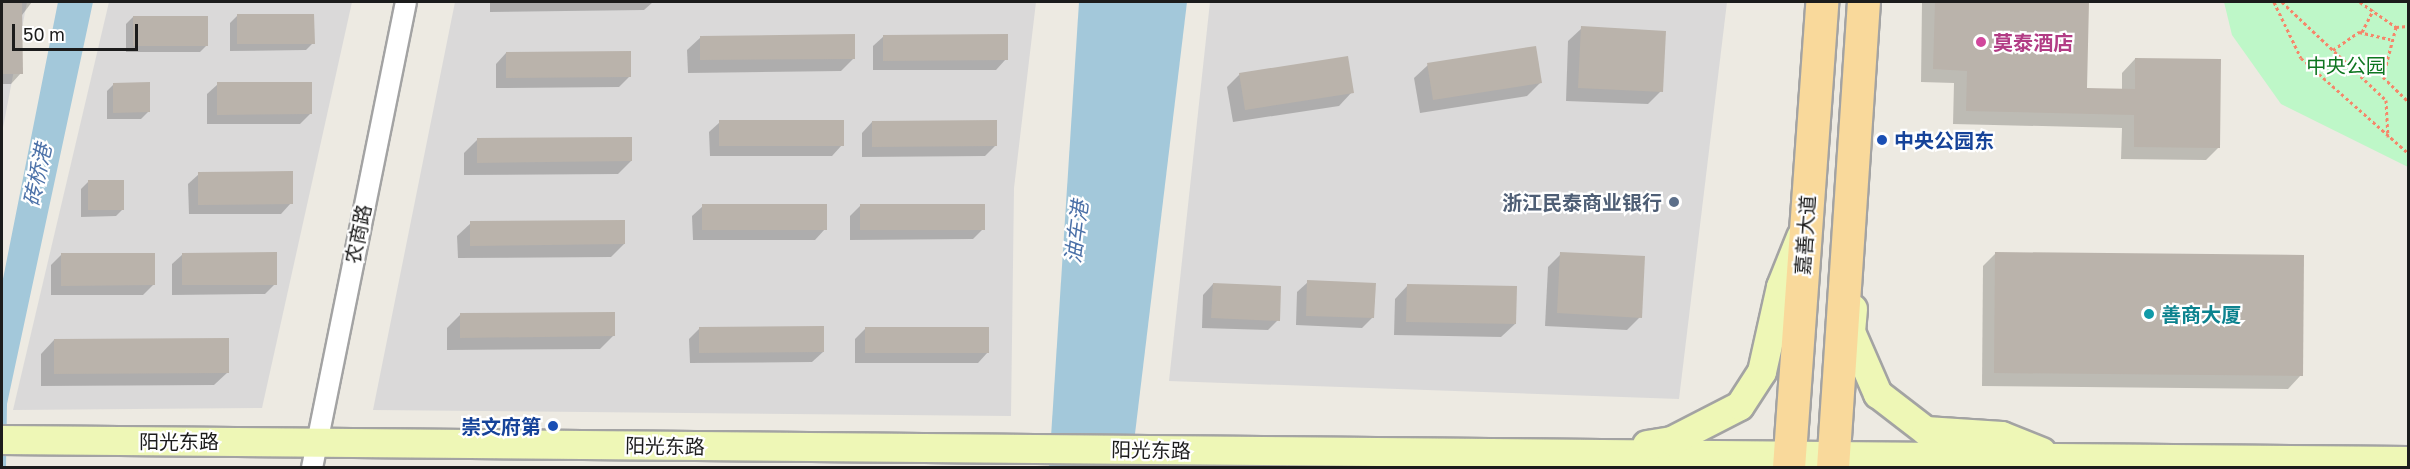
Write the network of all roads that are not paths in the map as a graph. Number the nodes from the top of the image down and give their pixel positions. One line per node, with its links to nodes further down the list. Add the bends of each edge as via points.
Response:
1 (406, 2): 8 (street, 农商路)
2 (1822, 2): 4 (main road, 嘉善大道)
3 (1864, 2): 5 (main road)
4 (1806, 227): 7 (main road, via 1780,287 1762,372 1740,406 1672,441); 10 (main road, 嘉善大道)
5 (1846, 273): 9 (main road, via 1855,287 1851,332 1878,394 1926,431 2002,436); 12 (main road)
6 (2, 440): 8 (main road, 阳光东路)
7 (1596, 454): 8 (main road, 阳光东路, via 959,448); 10 (main road, 阳光东路)
8 (313, 455)
9 (2055, 458): 11 (main road, 阳光东路); 12 (main road, 阳光东路)
10 (1789, 461): 12 (main road, 阳光东路)
11 (2409, 461)
12 (1834, 462)

